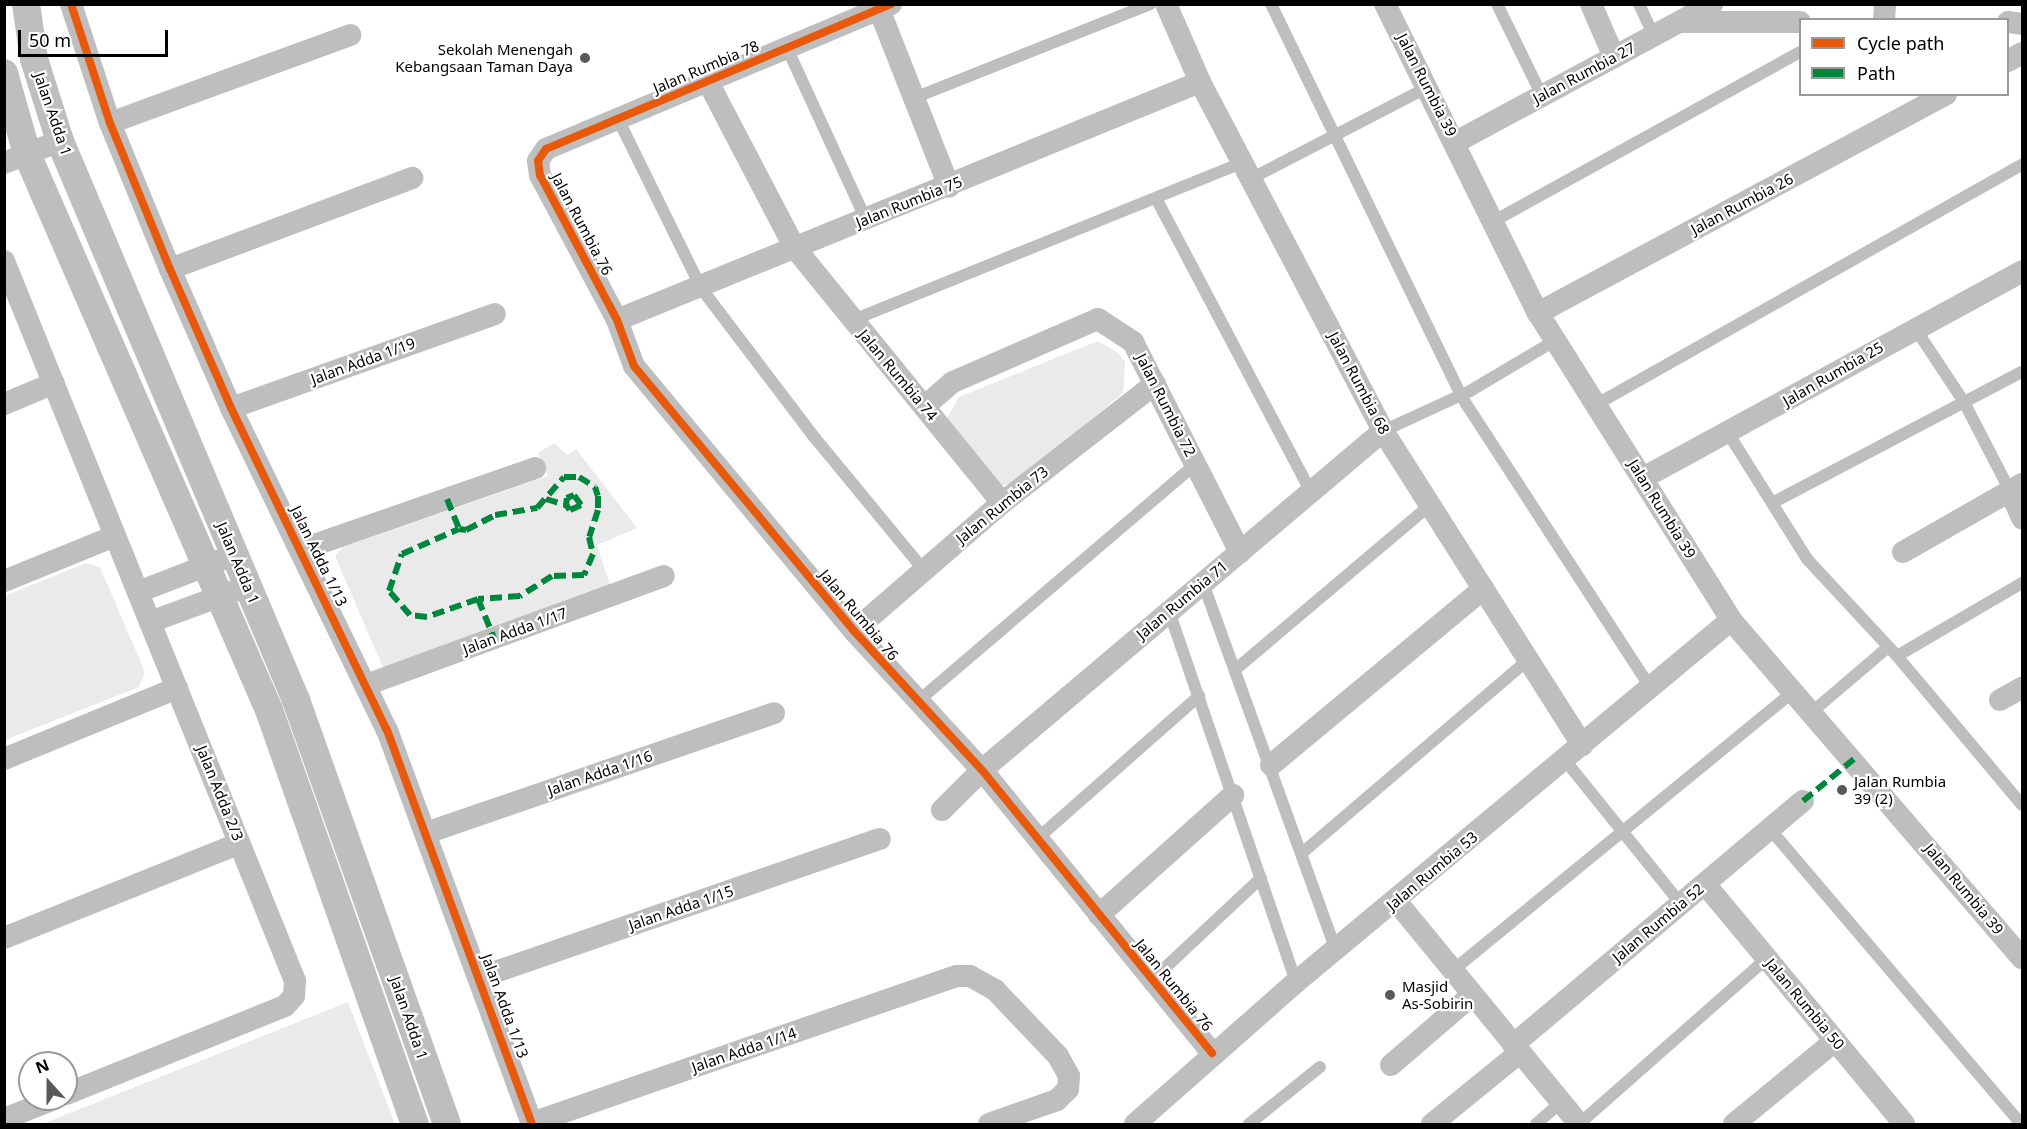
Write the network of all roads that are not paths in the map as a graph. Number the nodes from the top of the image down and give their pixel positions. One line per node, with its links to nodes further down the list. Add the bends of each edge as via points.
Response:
1 (26, 4): 29 (street, Jalan Adda 1, via 34,59)
2 (70, 4): 27 (street, Jalan Adda 1/13)
3 (1150, 4): 25 (lane)
4 (1166, 4): 21 (street, Jalan Rumbia 68)
5 (1271, 4): 28 (lane)
6 (1385, 4): 22 (street, Jalan Rumbia 39)
7 (1497, 4): 23 (lane)
8 (1591, 4): 18 (street)
9 (1639, 4): 15 (lane)
10 (1712, 4): 12 (street, Jalan Rumbia 27)
11 (885, 7): 16 (street, Jalan Rumbia 78); 25 (street, Jalan Rumbia 78)
12 (1680, 22): 13 (street); 15 (street, Jalan Rumbia 27)
13 (1799, 22)
14 (350, 35): 27 (street)
15 (1654, 36): 18 (street, Jalan Rumbia 27)
16 (787, 48): 20 (street, Jalan Rumbia 78); 38 (lane)
17 (1799, 53): 39 (lane)
18 (1614, 57): 23 (street, Jalan Rumbia 27)
19 (4, 73): 31 (street, Jalan Adda 1)
20 (706, 80): 26 (street, Jalan Rumbia 78); 40 (street, Jalan Rumbia 74)
21 (1200, 82): 34 (street, Jalan Rumbia 68); 36 (street, Jalan Rumbia 75)
22 (1428, 87): 28 (lane); 30 (street, Jalan Rumbia 39)
23 (1542, 96): 30 (street, Jalan Rumbia 27)
24 (1942, 96): 45 (street, Jalan Rumbia 26)
25 (914, 98): 36 (street, Jalan Rumbia 78)
26 (618, 119): 32 (street, Jalan Rumbia 78, via 546,149); 44 (lane)
27 (110, 123): 42 (street, Jalan Adda 1/13)
28 (1333, 135): 34 (lane); 54 (lane)
29 (60, 141): 31 (street); 75 (street, Jalan Adda 1)
30 (1456, 142): 39 (street, Jalan Rumbia 39)
31 (16, 159): 76 (street, Jalan Adda 1)
32 (537, 161): 47 (street, Jalan Rumbia 76, via 540,175)
33 (2022, 165): 57 (lane)
34 (1246, 171): 37 (lane); 60 (street, Jalan Rumbia 68)
35 (412, 178): 42 (street)
36 (949, 187): 38 (street, Jalan Rumbia 75)
37 (1157, 200): 48 (lane); 66 (lane)
38 (866, 220): 40 (street, Jalan Rumbia 75)
39 (1494, 221): 45 (street, Jalan Rumbia 39)
40 (795, 248): 44 (street, Jalan Rumbia 75); 48 (street, Jalan Rumbia 74)
41 (4, 261): 52 (street)
42 (170, 269): 59 (street, Jalan Adda 1/13)
43 (2022, 271): 49 (street, Jalan Rumbia 25)
44 (701, 288): 47 (street, Jalan Rumbia 75); 77 (lane, via 815,438)
45 (1538, 313): 50 (street, Jalan Rumbia 39)
46 (495, 314): 59 (street, Jalan Adda 1/19)
47 (617, 320): 89 (street, Jalan Rumbia 76, via 634,366)
48 (853, 320): 58 (street, Jalan Rumbia 74)
49 (1915, 328): 55 (lane); 61 (street, Jalan Rumbia 25)
50 (1556, 340): 54 (lane); 57 (street, Jalan Rumbia 39)
51 (2022, 372): 55 (lane)
52 (54, 383): 56 (street); 71 (street)
53 (1155, 384): 58 (street, Jalan Rumbia 72, via 1133,342 1098,319 953,382); 62 (street, Jalan Rumbia 72); 67 (street, Jalan Rumbia 73)
54 (1461, 396): 60 (lane); 94 (lane)
55 (1964, 402): 65 (lane); 68 (lane)
56 (4, 404)
57 (1597, 404): 64 (street, Jalan Rumbia 39)
58 (925, 406): 67 (street, Jalan Rumbia 74)
59 (231, 408): 72 (street, Jalan Adda 1/13)
60 (1383, 431): 66 (street, Jalan Rumbia 71); 69 (street, Jalan Rumbia 68)
61 (1728, 433): 64 (street, Jalan Rumbia 25); 68 (lane)
62 (1196, 464): 73 (street, Jalan Rumbia 72); 100 (lane)
63 (535, 468): 72 (street)
64 (1643, 478): 87 (street, Jalan Rumbia 39)
65 (2016, 488): 70 (street); 74 (street)
66 (1311, 492): 73 (street, Jalan Rumbia 71)
67 (1002, 503): 77 (street, Jalan Rumbia 73)
68 (1772, 503): 90 (lane, via 1807,559)
69 (1430, 505): 83 (street, Jalan Rumbia 68); 92 (lane)
70 (2022, 518)
71 (115, 536): 79 (street); 84 (street, Jalan Adda 2/3)
72 (300, 550): 93 (street, Jalan Adda 1/13)
73 (1240, 552): 80 (street, Jalan Rumbia 71)
74 (1903, 552)
75 (234, 555): 76 (street); 82 (street, Jalan Adda 1)
76 (206, 565): 84 (street); 85 (street, Jalan Adda 1)
77 (924, 570): 89 (street, Jalan Rumbia 73)
78 (664, 576): 93 (street, Jalan Adda 1/17)
79 (4, 581)
80 (1203, 583): 86 (street, Jalan Rumbia 71); 92 (lane)
81 (2022, 583): 90 (lane)
82 (248, 586): 85 (street); 144 (street, Jalan Adda 1, via 296,700)
83 (1483, 589): 91 (street, Jalan Rumbia 68); 105 (street)
84 (138, 592): 88 (street, Jalan Adda 2/3)
85 (219, 596): 88 (street); 143 (street, Jalan Adda 1, via 269,710)
86 (1170, 611): 98 (lane); 106 (street, Jalan Rumbia 71)
87 (1731, 620): 94 (street, Jalan Rumbia 53); 97 (street, Jalan Rumbia 39)
88 (150, 622): 95 (street, Jalan Adda 2/3)
89 (854, 631): 100 (street, Jalan Rumbia 76)
90 (1892, 652): 101 (lane); 109 (lane)
91 (1528, 660): 103 (street, Jalan Rumbia 68); 117 (lane)
92 (1236, 669): 105 (lane)
93 (366, 685): 113 (street, Jalan Adda 1/13)
94 (1650, 687): 103 (street, Jalan Rumbia 53)
95 (177, 688): 104 (street); 116 (street, Jalan Adda 2/3)
96 (2022, 688): 99 (street)
97 (1794, 691): 101 (street, Jalan Rumbia 39); 112 (lane)
98 (1199, 696): 107 (lane); 114 (lane)
99 (2000, 700)
100 (917, 702): 106 (street, Jalan Rumbia 76)
101 (1812, 712): 124 (street, Jalan Rumbia 39)
102 (774, 713): 113 (street, Jalan Adda 1/16)
103 (1573, 752): 112 (lane); 120 (street, Jalan Rumbia 53)
104 (4, 759)
105 (1271, 765): 117 (lane)
106 (982, 770): 110 (street, Jalan Rumbia 71); 114 (street, Jalan Rumbia 76)
107 (1233, 795): 118 (lane); 122 (street)
108 (1803, 801): 111 (street, Jalan Rumbia 52)
109 (2021, 801)
110 (942, 810)
111 (1770, 829): 119 (street, Jalan Rumbia 52); 152 (lane)
112 (1625, 831): 121 (lane); 127 (lane)
113 (426, 832): 128 (street, Jalan Adda 1/13)
114 (1038, 838): 122 (street, Jalan Rumbia 76)
115 (880, 839): 128 (street, Jalan Adda 1/15)
116 (240, 843): 123 (street); 137 (street, Jalan Adda 2/3, via 295,981 294,996 285,1006)
117 (1302, 853): 125 (lane)
118 (1261, 878): 129 (lane); 130 (lane)
119 (1705, 884): 121 (street, Jalan Rumbia 52); 126 (street, Jalan Rumbia 50)
120 (1396, 901): 125 (street, Jalan Rumbia 53); 127 (street)
121 (1681, 904): 133 (street, Jalan Rumbia 52)
122 (1099, 915): 129 (street, Jalan Rumbia 76)
123 (4, 938)
124 (2019, 947)
125 (1336, 950): 130 (street, Jalan Rumbia 53)
126 (1767, 958): 132 (street, Jalan Rumbia 50); 150 (lane)
127 (1452, 971): 131 (street)
128 (481, 977): 142 (street, Jalan Adda 1/13)
129 (1153, 980): 134 (street, Jalan Rumbia 76)
130 (1296, 982): 134 (street, Jalan Rumbia 53)
131 (1472, 995): 133 (street); 135 (street)
132 (1835, 1041): 141 (street, Jalan Rumbia 50); 151 (street)
133 (1516, 1049): 138 (street); 148 (street, Jalan Rumbia 52)
134 (1212, 1053): 146 (street, Jalan Rumbia 53)
135 (1391, 1065)
136 (1320, 1067): 147 (lane)
137 (78, 1089)
138 (1561, 1102): 149 (lane); 150 (street)
139 (24, 1111): 140 (street)
140 (4, 1119)
141 (1901, 1123)
142 (532, 1124): 145 (street, Jalan Adda 1/14, via 957,976 976,978 995,990 1058,1056 1069,1076 1068,1089 1057,1100)
143 (415, 1125)
144 (447, 1125)
145 (990, 1125)
146 (1135, 1125)
147 (1249, 1125)
148 (1432, 1125)
149 (1536, 1125)
150 (1579, 1125)
151 (1734, 1125)
152 (2021, 1125)

